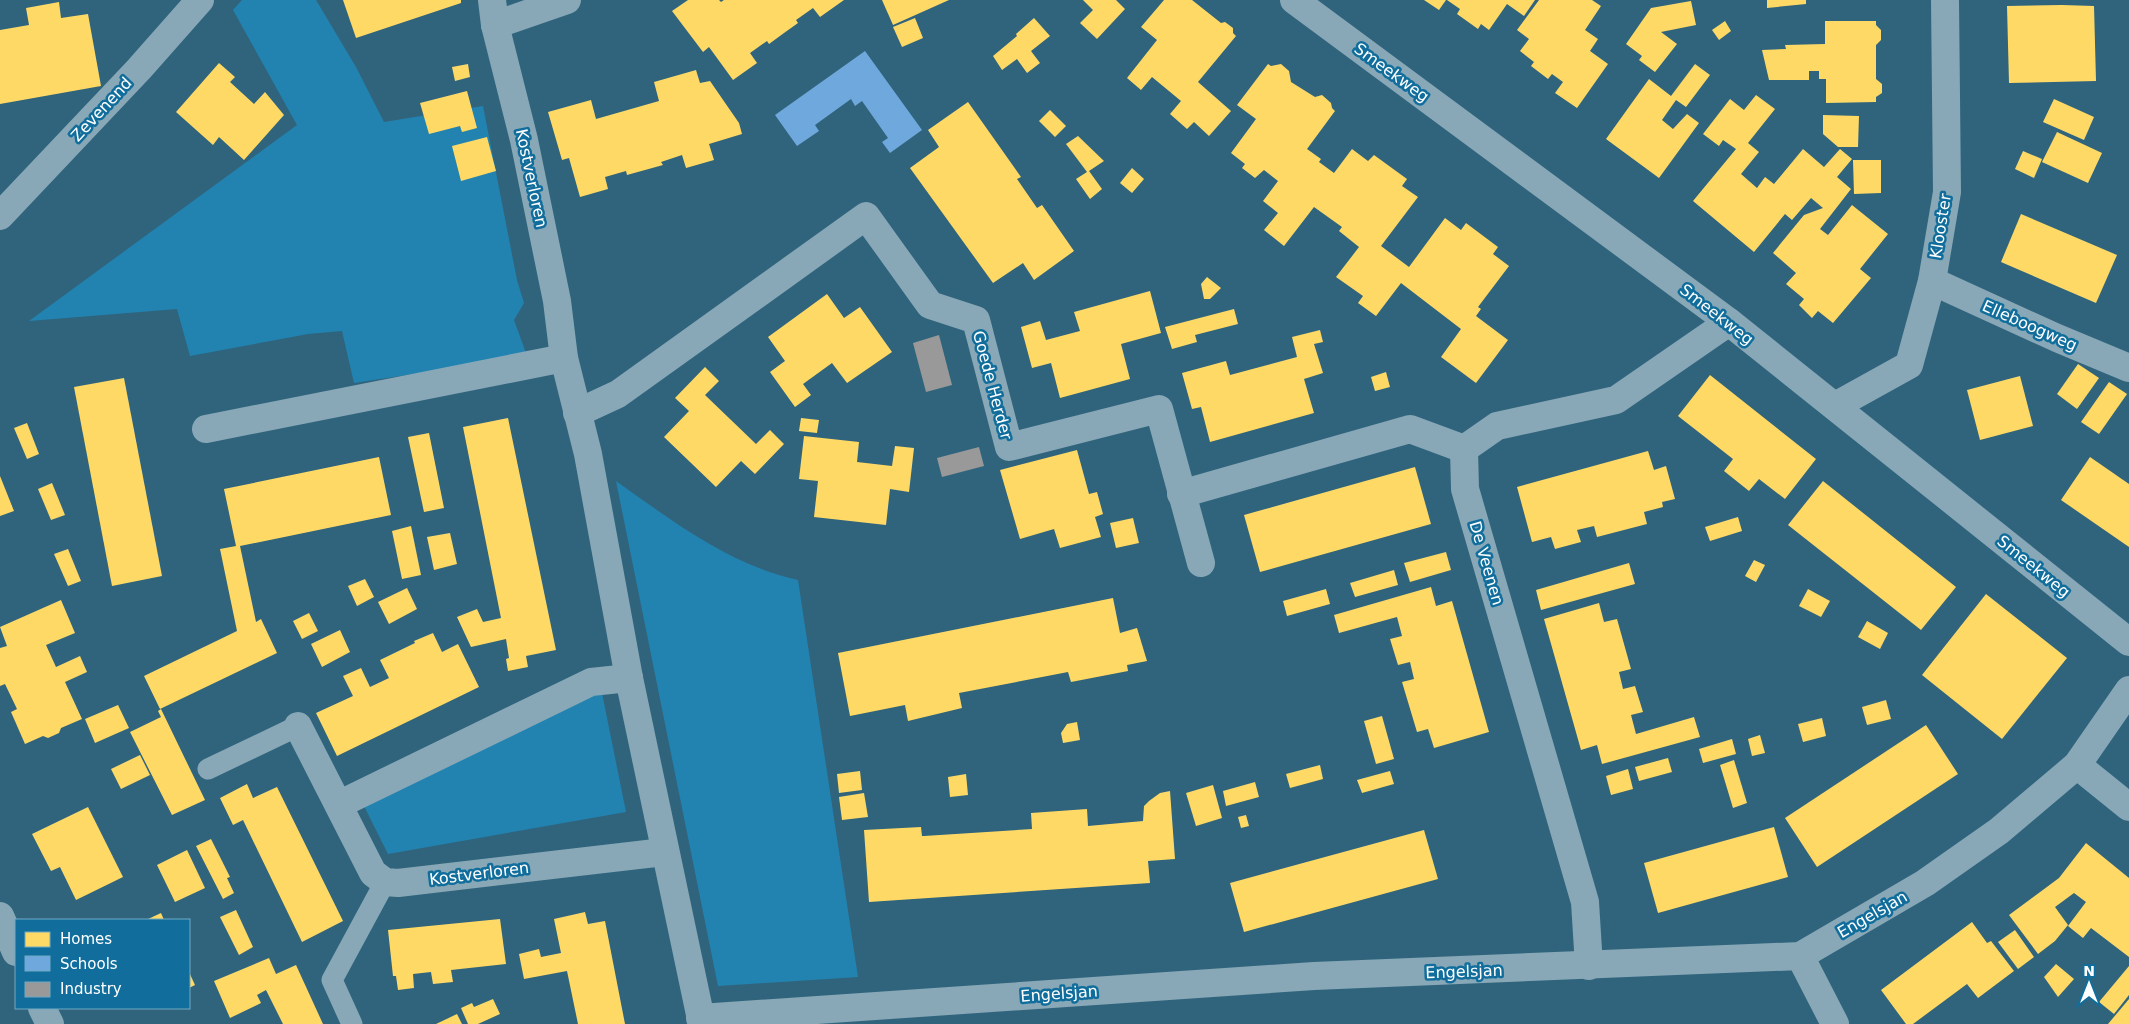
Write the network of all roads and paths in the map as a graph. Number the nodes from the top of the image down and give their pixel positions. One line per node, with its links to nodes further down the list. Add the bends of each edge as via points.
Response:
1 (200, 0): 6 (street, Zevenend)
2 (567, 0): 5 (street)
3 (1294, 0): 8 (street, Smeekweg)
4 (1945, 0): 7 (street, Klooster, via 1947,192)
5 (494, 12): 9 (street, Kostverloren, via 542,225)
6 (0, 216)
7 (1932, 281): 10 (street, Elleboogweg); 11 (street, Klooster, via 1909,365)
8 (1729, 322): 11 (street, Smeekweg); 14 (street, via 1616,400 1497,426)
9 (564, 358): 12 (street, Kostverloren); 13 (street)
10 (2129, 368)
11 (1835, 406): 17 (street, Smeekweg)
12 (577, 413): 15 (street, Goede Herder, via 618,394 866,216 930,305 976,320 1009,447 1159,409); 18 (street, Kostverloren, via 588,454)
13 (206, 428)
14 (1464, 449): 15 (street, via 1410,428); 30 (street, De Veenen, via 1465,489 1585,902)
15 (1182, 494): 16 (street, Goede Herder)
16 (1201, 563)
17 (2129, 642)
18 (630, 678): 23 (street, via 591,682); 25 (street, Kostverloren)
19 (2129, 690): 21 (street, Engelsjan)
20 (298, 726): 22 (lane); 23 (street)
21 (2077, 765): 24 (street); 29 (street, Engelsjan, via 1998,831 1925,883)
22 (208, 769)
23 (340, 804): 26 (street, via 373,874)
24 (2129, 807)
25 (664, 852): 26 (street, Kostverloren); 32 (street, Kostverloren)
26 (385, 882): 34 (lane, via 332,980)
27 (0, 916): 28 (street)
28 (15, 950)
29 (1800, 956): 30 (street, Engelsjan); 35 (street)
30 (1589, 966): 32 (street, Engelsjan, via 1314,976)
31 (42, 1009): 33 (street)
32 (701, 1021)
33 (50, 1024)
34 (352, 1024)
35 (1835, 1024)

